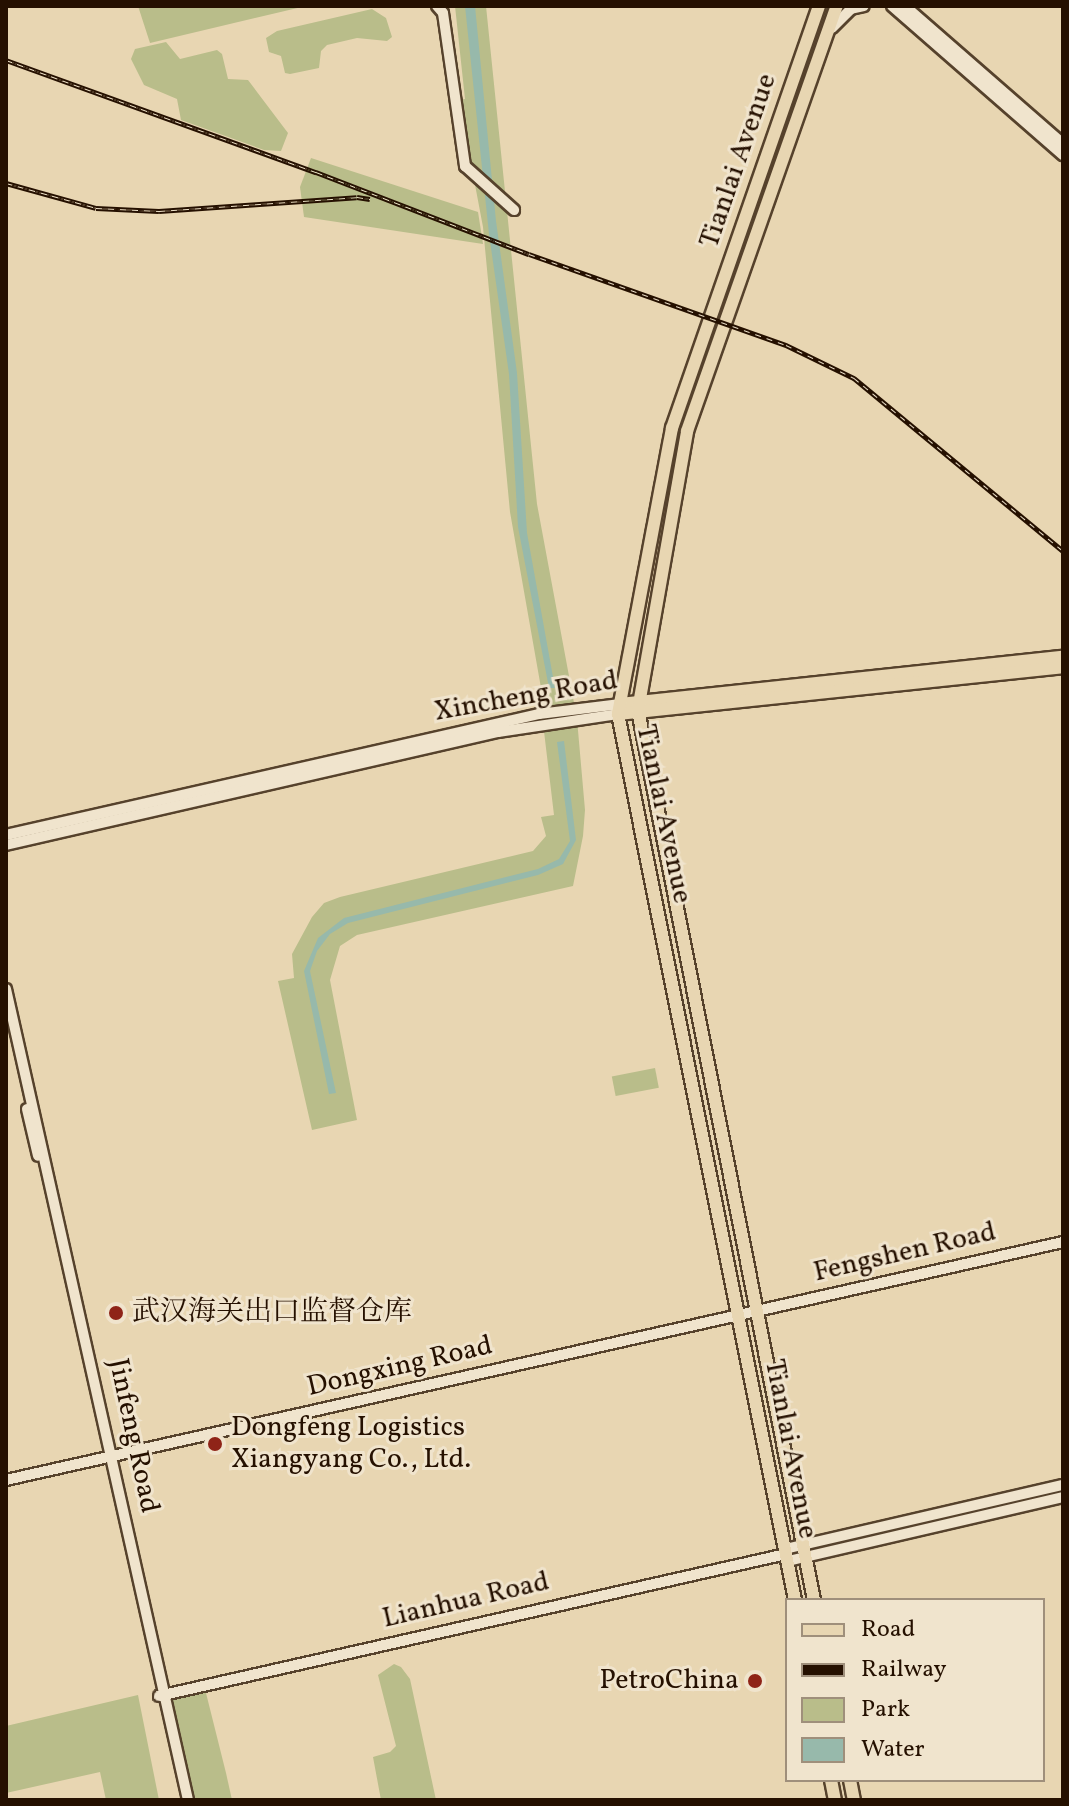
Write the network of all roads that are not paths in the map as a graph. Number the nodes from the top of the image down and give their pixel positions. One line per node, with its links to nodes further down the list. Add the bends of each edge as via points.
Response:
1 (437, 6): 11 (street, via 443,13 465,166)
2 (819, 6): 15 (main road, Tianlai Avenue, via 672,428)
3 (837, 6): 8 (main road, Tianlai Avenue)
4 (864, 6): 8 (street, via 838,19)
5 (886, 6): 7 (street)
6 (892, 6): 7 (street)
7 (903, 10): 9 (street); 10 (street)
8 (825, 40): 14 (main road, Tianlai Avenue, via 687,431)
9 (1063, 144)
10 (1063, 155)
11 (514, 210)
12 (1063, 657): 14 (main road, Xincheng Road)
13 (1063, 667): 14 (main road, Xincheng Road)
14 (639, 706): 15 (main road, Xincheng Road); 21 (main road, Tianlai Avenue)
15 (619, 709): 16 (street, Xincheng Road, via 539,714); 17 (street, Xincheng Road); 22 (main road, Tianlai Avenue)
16 (6, 835)
17 (6, 845)
18 (6, 989): 23 (street, Jinfeng Road)
19 (6, 1017): 23 (street, Jinfeng Road)
20 (1063, 1242): 21 (street, Fengshen Road)
21 (758, 1311): 22 (street, Dongxing Road); 27 (main road, Tianlai Avenue)
22 (739, 1314): 23 (street, Dongxing Road); 28 (main road, Tianlai Avenue)
23 (110, 1456): 24 (street, Dongxing Road); 31 (street, Jinfeng Road)
24 (6, 1480)
25 (1063, 1485): 27 (street, Lianhua Road)
26 (1063, 1497): 27 (street, Lianhua Road)
27 (804, 1551): 28 (street, Lianhua Road); 30 (main road, Tianlai Avenue)
28 (787, 1555): 29 (main road, Tianlai Avenue); 31 (street, Lianhua Road)
29 (795, 1598)
30 (814, 1598)
31 (160, 1695): 32 (street, Jinfeng Road); 33 (street, Jinfeng Road)
32 (182, 1800)
33 (188, 1800)

